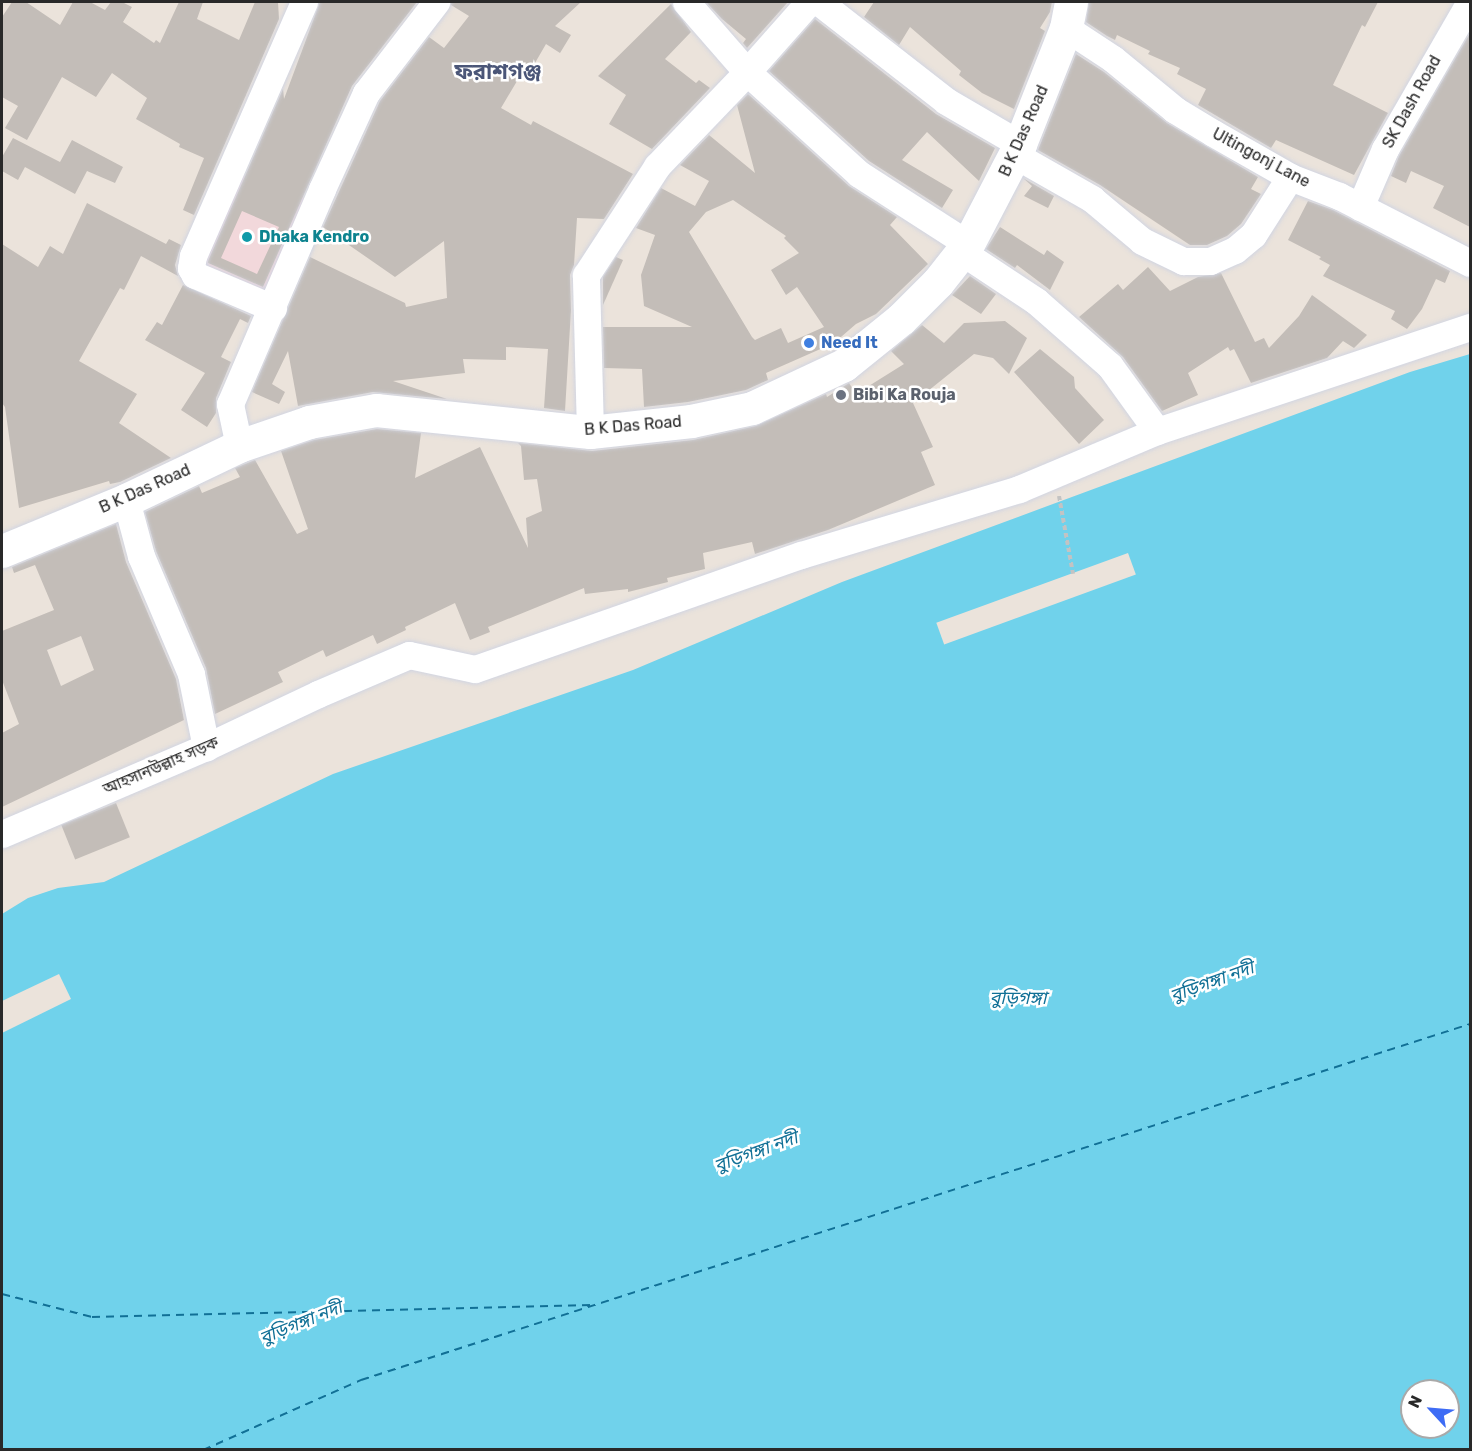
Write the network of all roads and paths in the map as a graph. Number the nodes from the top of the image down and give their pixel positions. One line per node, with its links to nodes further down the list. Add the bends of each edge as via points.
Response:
1 (304, 2): 14 (street, via 191,268 195,275)
2 (436, 2): 14 (street, via 366,93)
3 (686, 2): 8 (street)
4 (809, 2): 8 (street)
5 (819, 2): 9 (street, via 946,101)
6 (1470, 2): 11 (street, SK Dash Road, via 1385,149)
7 (1068, 15): 9 (street, B K Das Road); 10 (street, Ultingonj Lane, via 1113,59 1175,110)
8 (747, 72): 12 (street, via 859,174); 17 (street, via 657,166 586,275)
9 (1017, 149): 10 (street, via 1092,199 1142,242 1183,261 1210,261 1235,250 1253,235); 12 (street, B K Das Road)
10 (1290, 177): 11 (street, Ultingonj Lane)
11 (1360, 207): 13 (street, Ultingonj Lane)
12 (965, 248): 16 (street, via 1036,301 1110,366); 17 (street, B K Das Road, via 901,319 844,365 752,408 691,421)
13 (1470, 263)
14 (273, 308): 18 (street, via 230,404)
15 (1470, 327): 16 (street, আহসানউল্লাহ সড়ক)
16 (1157, 431): 19 (street, আহসানউল্লাহ সড়ক)
17 (590, 432): 18 (street, B K Das Road, via 376,410 309,422)
18 (239, 446): 20 (street, B K Das Road)
19 (1055, 475): 22 (path); 23 (street, আহসানউল্লাহ সড়ক, via 801,555 476,669 410,655)
20 (126, 500): 21 (street, B K Das Road); 23 (street, via 141,556 191,674)
21 (2, 551)
22 (1072, 574)
23 (206, 747): 24 (street, আহসানউল্লাহ সড়ক)
24 (2, 834)

